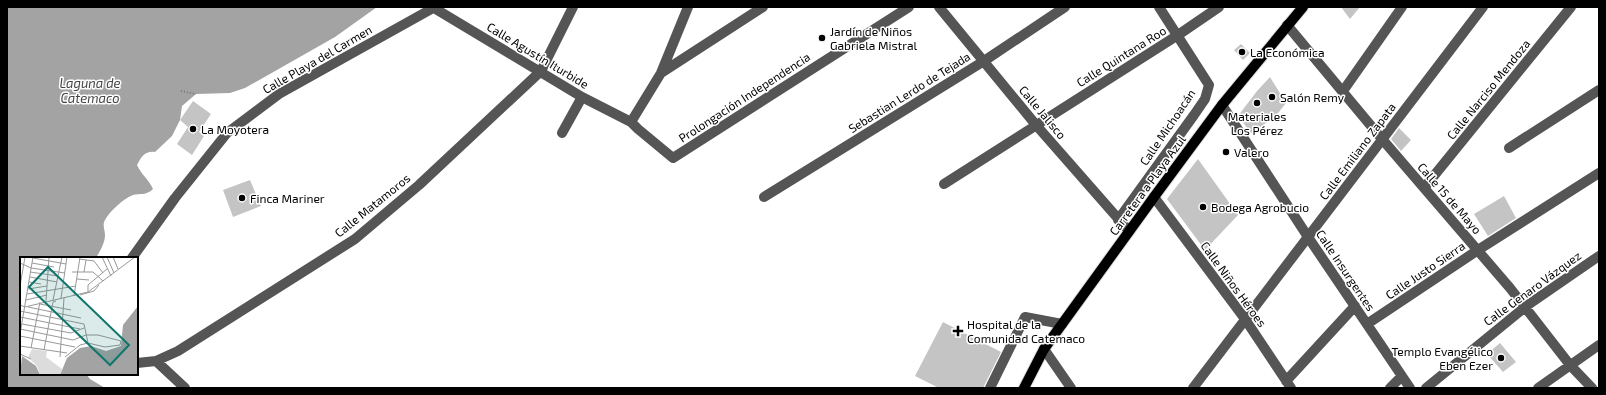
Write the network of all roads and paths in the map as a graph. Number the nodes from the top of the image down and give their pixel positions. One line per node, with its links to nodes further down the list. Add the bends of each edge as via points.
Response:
1 (434, 7): 17 (street, Calle Agustín Iturbide); 41 (street, Calle Playa del Carmen, via 279,94 227,133 175,198)
2 (573, 7): 17 (street, Calle Matamoros)
3 (688, 7): 18 (street)
4 (763, 7): 18 (street)
5 (909, 7): 30 (street, Prolongación Independencia)
6 (939, 7): 16 (street, Calle Jalisco)
7 (1065, 7): 16 (street, Sebastian Lerdo de Tejada)
8 (1159, 7): 15 (street, Calle Michoacán)
9 (1220, 7): 15 (street, Calle Quintana Roo)
10 (1303, 7): 14 (main road, Carretera a Playa Azul)
11 (1402, 7): 19 (street)
12 (1483, 7): 28 (street, Calle Emiliano Zapata)
13 (1571, 7): 33 (street, Calle Narciso Mendoza)
14 (1287, 25): 19 (street, Calle 15 de Mayo); 24 (main road, Carretera a Playa Azul)
15 (1178, 35): 26 (street, Calle Quintana Roo); 36 (street, Calle Michoacán, via 1209,85 1205,99)
16 (984, 61): 26 (street, Calle Jalisco); 35 (street, Sebastian Lerdo de Tejada)
17 (541, 71): 23 (street, Calle Agustín Iturbide); 49 (street, Calle Matamoros, via 419,185 355,238 178,351)
18 (661, 73): 25 (street)
19 (1343, 90): 28 (street, Calle 15 de Mayo)
20 (1599, 90): 29 (street)
21 (181, 91): 22 (path)
22 (196, 94)
23 (582, 97): 25 (street, Calle Agustín Iturbide); 27 (street)
24 (1222, 105): 34 (main road, Carretera a Playa Azul); 38 (street, Calle Insurgentes)
25 (631, 122): 30 (street, Calle Agustín Iturbide)
26 (1036, 125): 32 (street, Calle Quintana Roo); 36 (street, Calle Jalisco)
27 (562, 133)
28 (1382, 139): 33 (street, Calle 15 de Mayo); 38 (street, Calle Emiliano Zapata)
29 (1509, 148)
30 (673, 158)
31 (1599, 173): 39 (street, Calle Justo Sierra)
32 (944, 184)
33 (1424, 188): 39 (street, Calle 15 de Mayo)
34 (1154, 197): 37 (main road, Carretera a Playa Azul); 44 (street, Calle Niños Héroes)
35 (764, 198)
36 (1118, 220): 37 (street, Calle Jalisco)
37 (1129, 231): 45 (main road, Carretera a Playa Azul)
38 (1308, 237): 42 (street, Calle Insurgentes); 44 (street, Calle Emiliano Zapata)
39 (1478, 250): 43 (street, Calle 15 de Mayo); 46 (street, Calle Justo Sierra)
40 (1599, 256): 43 (street, Calle Genaro Vázquez)
41 (133, 257)
42 (1355, 306): 46 (street, Calle Insurgentes); 53 (street)
43 (1525, 307): 51 (street, Calle 15 de Mayo); 61 (street, Calle Genaro Vázquez)
44 (1245, 319): 53 (street, Calle Niños Héroes); 58 (street, Calle Emiliano Zapata)
45 (1062, 324): 48 (main road, Carretera a Playa Azul); 55 (street, via 1025,317)
46 (1367, 324): 52 (street, Calle Insurgentes)
47 (1599, 345): 51 (street)
48 (1044, 349): 56 (main road, Carretera a Playa Azul); 57 (street)
49 (156, 361): 50 (street, Calle Matamoros); 54 (street)
50 (138, 363)
51 (1570, 365): 62 (street); 63 (street, Calle 15 de Mayo)
52 (1402, 376): 59 (street); 60 (street, Calle Insurgentes)
53 (1288, 384)
54 (185, 388)
55 (990, 388)
56 (1024, 388)
57 (1071, 388)
58 (1193, 388)
59 (1390, 388)
60 (1410, 388)
61 (1426, 388)
62 (1538, 388)
63 (1592, 388)

